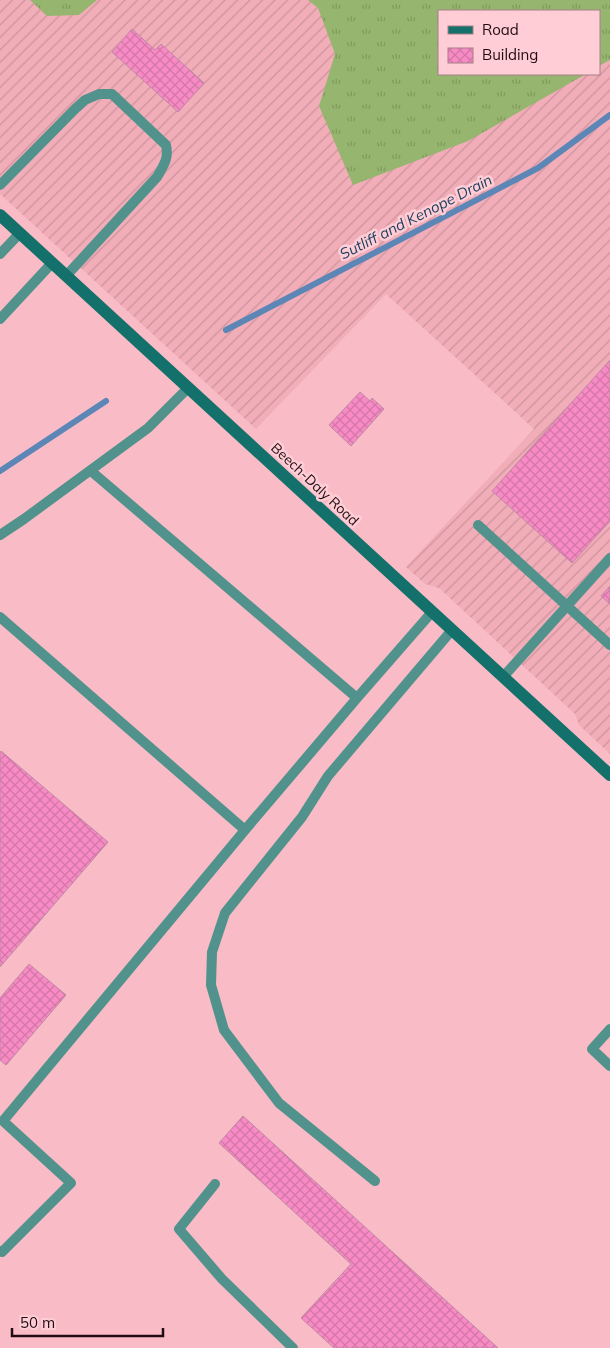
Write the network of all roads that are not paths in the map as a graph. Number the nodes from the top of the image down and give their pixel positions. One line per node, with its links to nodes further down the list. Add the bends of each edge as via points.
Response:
1 (0, 185): 6 (lane, via 74,109 100,94 112,94 166,145 168,153 157,176)
2 (0, 215): 3 (street, Beech-Daly Road)
3 (20, 233): 4 (lane); 5 (street, Beech-Daly Road)
4 (0, 254)
5 (52, 263): 6 (street, Beech-Daly Road); 7 (lane)
6 (66, 276): 8 (street, Beech-Daly Road)
7 (0, 319)
8 (188, 388): 9 (lane, via 148,428); 14 (street, Beech-Daly Road)
9 (91, 471): 11 (lane); 19 (lane)
10 (478, 525): 13 (lane)
11 (0, 535)
12 (610, 558): 13 (lane)
13 (567, 606): 17 (lane); 18 (lane)
14 (432, 612): 16 (street, Beech-Daly Road); 19 (lane)
15 (0, 616): 21 (lane)
16 (452, 630): 18 (street, Beech-Daly Road); 24 (lane, via 328,776 302,817 225,913 212,952 211,986 224,1030 279,1103)
17 (610, 644)
18 (503, 677): 20 (street, Beech-Daly Road)
19 (356, 698): 21 (lane)
20 (610, 775)
21 (244, 830): 26 (lane, via 3,1122 71,1183 2,1252)
22 (610, 1029): 23 (lane, via 592,1049)
23 (610, 1066)
24 (375, 1181)
25 (216, 1184): 27 (lane, via 179,1229 222,1279)
26 (0, 1250)
27 (293, 1348)

